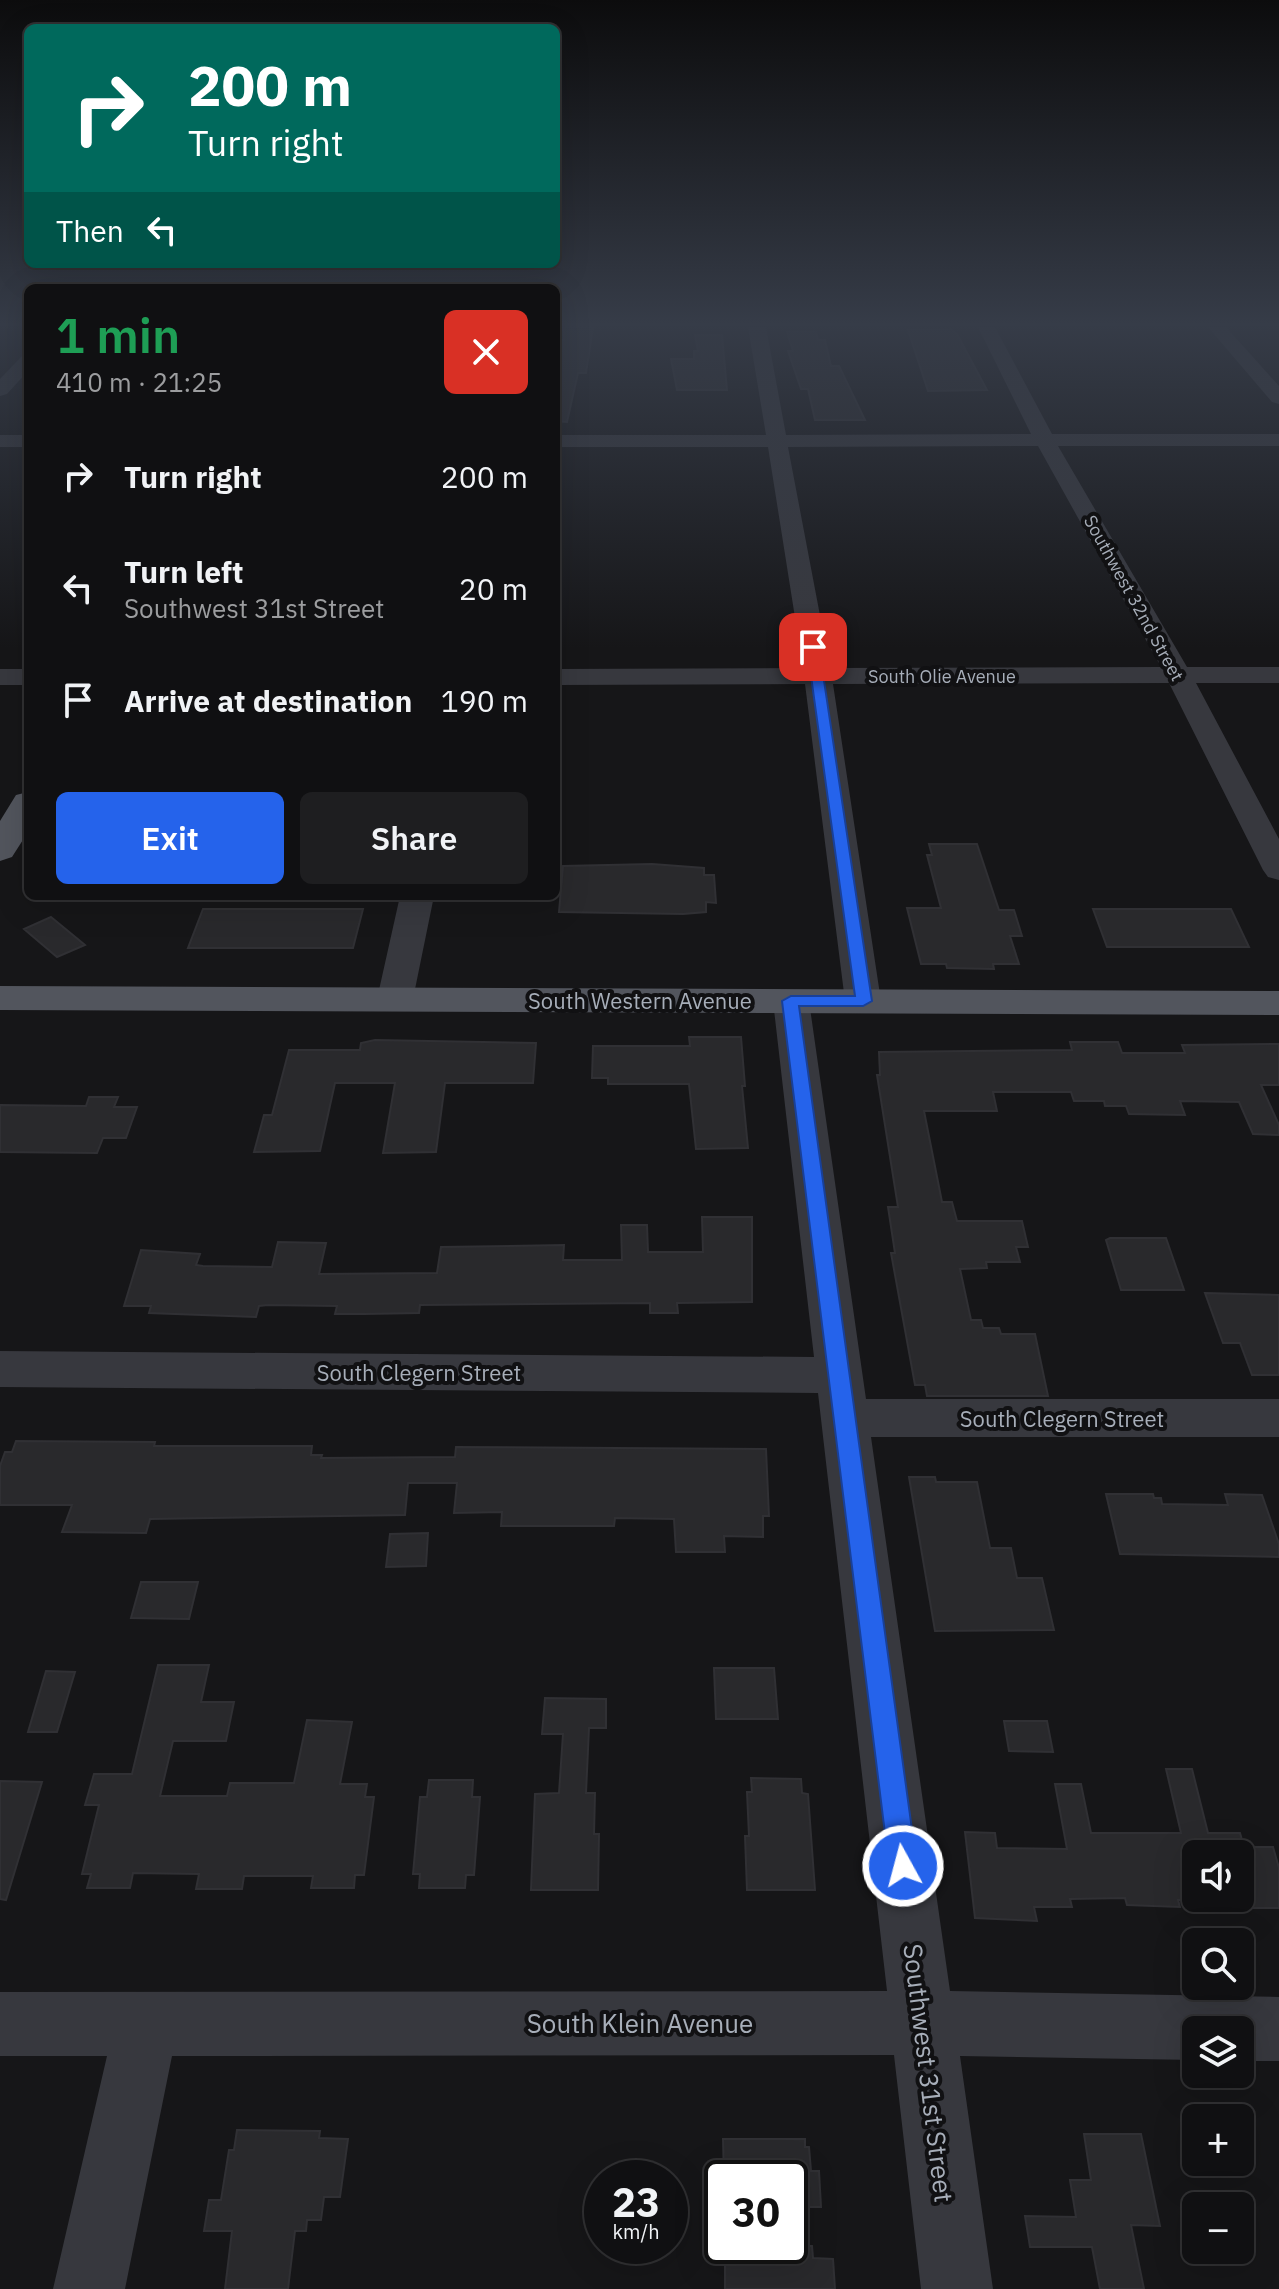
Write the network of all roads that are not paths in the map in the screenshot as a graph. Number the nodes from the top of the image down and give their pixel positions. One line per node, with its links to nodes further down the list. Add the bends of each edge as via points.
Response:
1 (777, 434): 3 (street)
2 (1041, 434): 8 (street, Southwest 32nd Street)
3 (778, 440): 7 (street); 8 (street); 14 (street)
4 (1279, 440): 8 (street)
5 (0, 441): 6 (street)
6 (24, 441)
7 (560, 441)
8 (1045, 441): 9 (street, Southwest 32nd Street)
9 (1178, 674): 10 (street, South Olie Avenue); 14 (street, South Olie Avenue); 17 (street, Southwest 32nd Street)
10 (1279, 675)
11 (0, 677): 12 (street)
12 (24, 677)
13 (560, 677): 14 (street, South Olie Avenue)
14 (818, 677): 22 (street)
15 (24, 809): 16 (main road)
16 (0, 850)
17 (1279, 870)
18 (416, 900): 20 (street)
19 (0, 998): 20 (main road, South Western Avenue)
20 (395, 999): 21 (main road, South Western Avenue)
21 (791, 1001): 22 (main road, South Western Avenue); 25 (street, Southwest 31st Street)
22 (863, 1001): 23 (main road, South Western Avenue)
23 (1279, 1003)
24 (0, 1369): 25 (street, South Clegern Street)
25 (842, 1396): 26 (street, South Clegern Street); 28 (street, Southwest 31st Street)
26 (1279, 1418)
27 (147, 2023): 28 (street, South Klein Avenue); 29 (street, South Klein Avenue); 31 (street)
28 (923, 2023): 30 (street, South Klein Avenue); 32 (street, Southwest 31st Street)
29 (0, 2024)
30 (1279, 2029)
31 (89, 2289)
32 (957, 2289)

